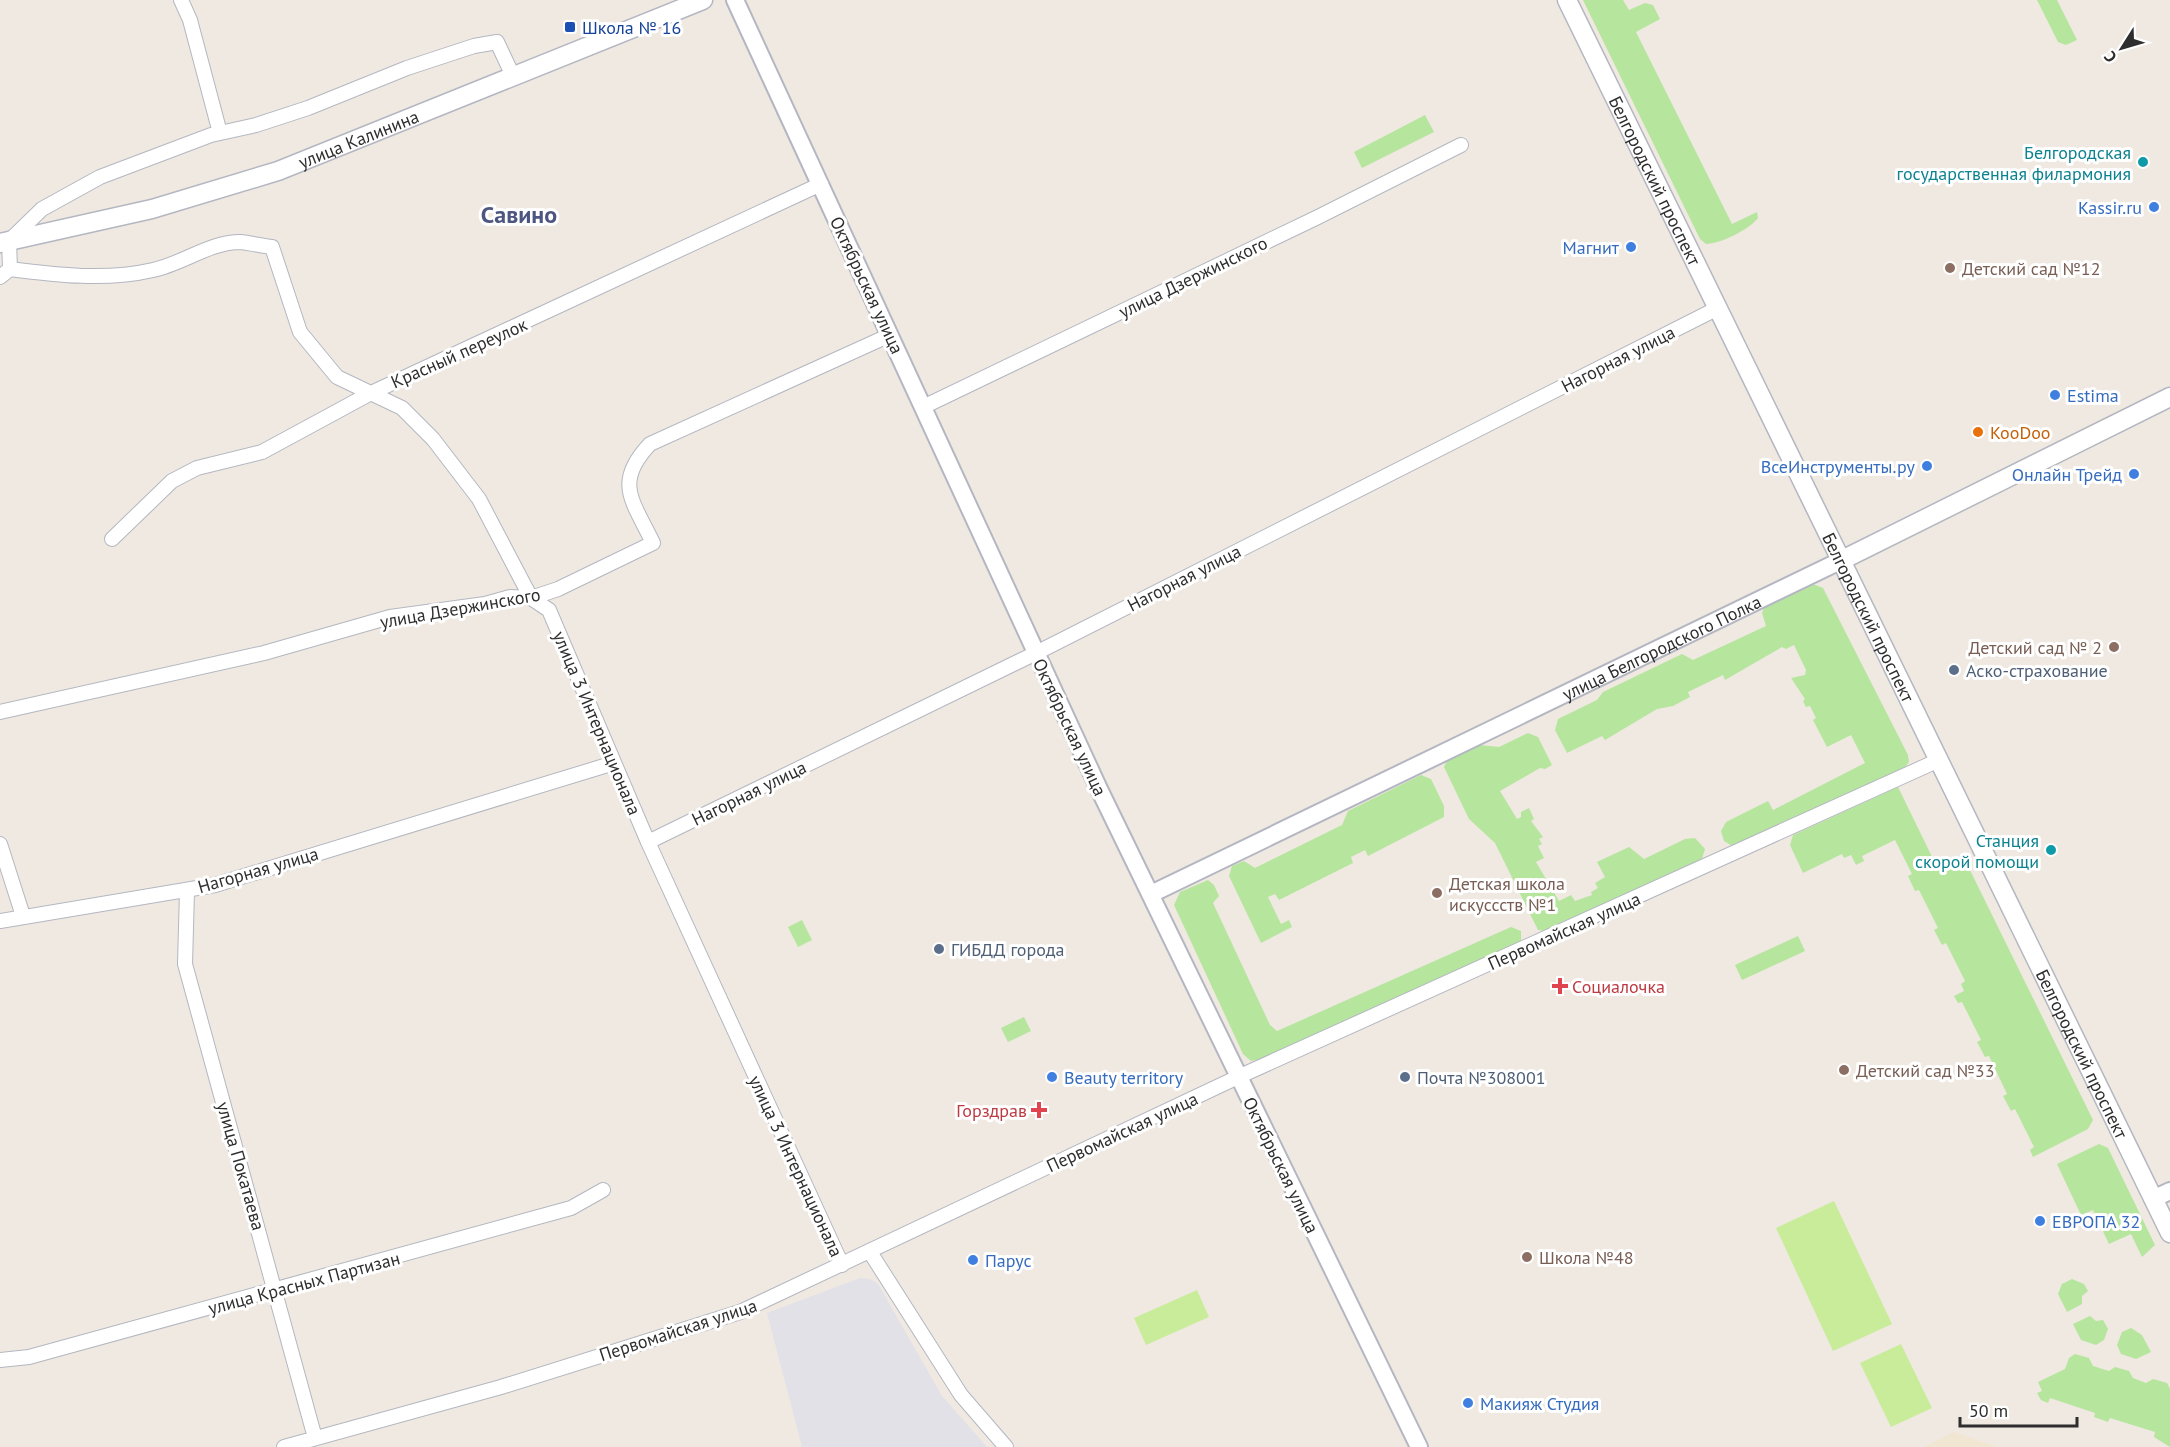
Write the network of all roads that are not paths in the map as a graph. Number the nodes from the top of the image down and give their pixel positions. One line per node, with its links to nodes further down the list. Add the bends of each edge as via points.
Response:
1 (181, 0): 6 (street, via 190,20)
2 (703, 0): 5 (main road, улица Калинина)
3 (735, 0): 8 (street, Октябрьская улица)
4 (1568, 0): 11 (main road, Белгородский проспект)
5 (513, 76): 6 (street, via 497,42 474,46 308,108); 9 (main road, улица Калинина, via 278,171 223,189 152,210)
6 (220, 133): 9 (street, via 100,177 42,209)
7 (1461, 145): 15 (street, улица Дзержинского)
8 (821, 184): 12 (street, Октябрьская улица); 13 (street, Красный переулок)
9 (4, 242): 10 (street)
10 (5, 273): 13 (street, улица 3 Интернационала, via 114,276 172,265 213,247 239,242 272,247 300,332 337,377)
11 (1718, 308): 17 (main road, Белгородский проспект); 19 (street, Нагорная улица)
12 (890, 335): 15 (street, Октябрьская улица); 18 (street, улица Дзержинского, via 650,444 634,461 627,483 653,543)
13 (371, 393): 16 (street, Красный переулок, via 262,452 197,468 172,481); 18 (street, улица 3 Интернационала, via 402,408 440,447 479,499)
14 (2170, 397): 17 (main road, улица Белгородского Полка)
15 (923, 406): 19 (street, Октябрьская улица)
16 (112, 538)
17 (1842, 560): 21 (main road, Белгородский проспект); 26 (street, улица Белгородского Полка)
18 (531, 598): 20 (street, улица Дзержинского, via 510,597 390,617 264,653); 22 (street, улица 3 Интернационала, via 549,610)
19 (1036, 653): 23 (street, Нагорная улица); 26 (street, Октябрьская улица)
20 (0, 712)
21 (1939, 760): 29 (street, Первомайская улица); 31 (main road, Белгородский проспект)
22 (614, 763): 23 (street, улица 3 Интернационала); 25 (street, Нагорная улица)
23 (648, 843): 34 (street, улица 3 Интернационала)
24 (0, 844): 27 (street)
25 (187, 891): 27 (street, Нагорная улица); 35 (street, улица Покатаева, via 185,964)
26 (1151, 894): 29 (street, Октябрьская улица)
27 (23, 916): 28 (street, Нагорная улица)
28 (0, 921)
29 (1238, 1077): 33 (street, Первомайская улица); 40 (street, Октябрьская улица)
30 (603, 1190): 35 (street, улица Красных Партизан, via 571,1208)
31 (2162, 1195): 32 (main road, Белгородский проспект)
32 (2170, 1233)
33 (870, 1252): 34 (street, Первомайская улица); 39 (street, улица 3 Интернационала, via 961,1395)
34 (842, 1265): 37 (street, Первомайская улица, via 740,1312 501,1387)
35 (276, 1291): 36 (street, улица Красных Партизан, via 29,1357); 37 (street, улица Покатаева)
36 (0, 1360)
37 (315, 1438): 38 (street, Первомайская улица)
38 (284, 1447)
39 (1006, 1447)
40 (1419, 1447)

